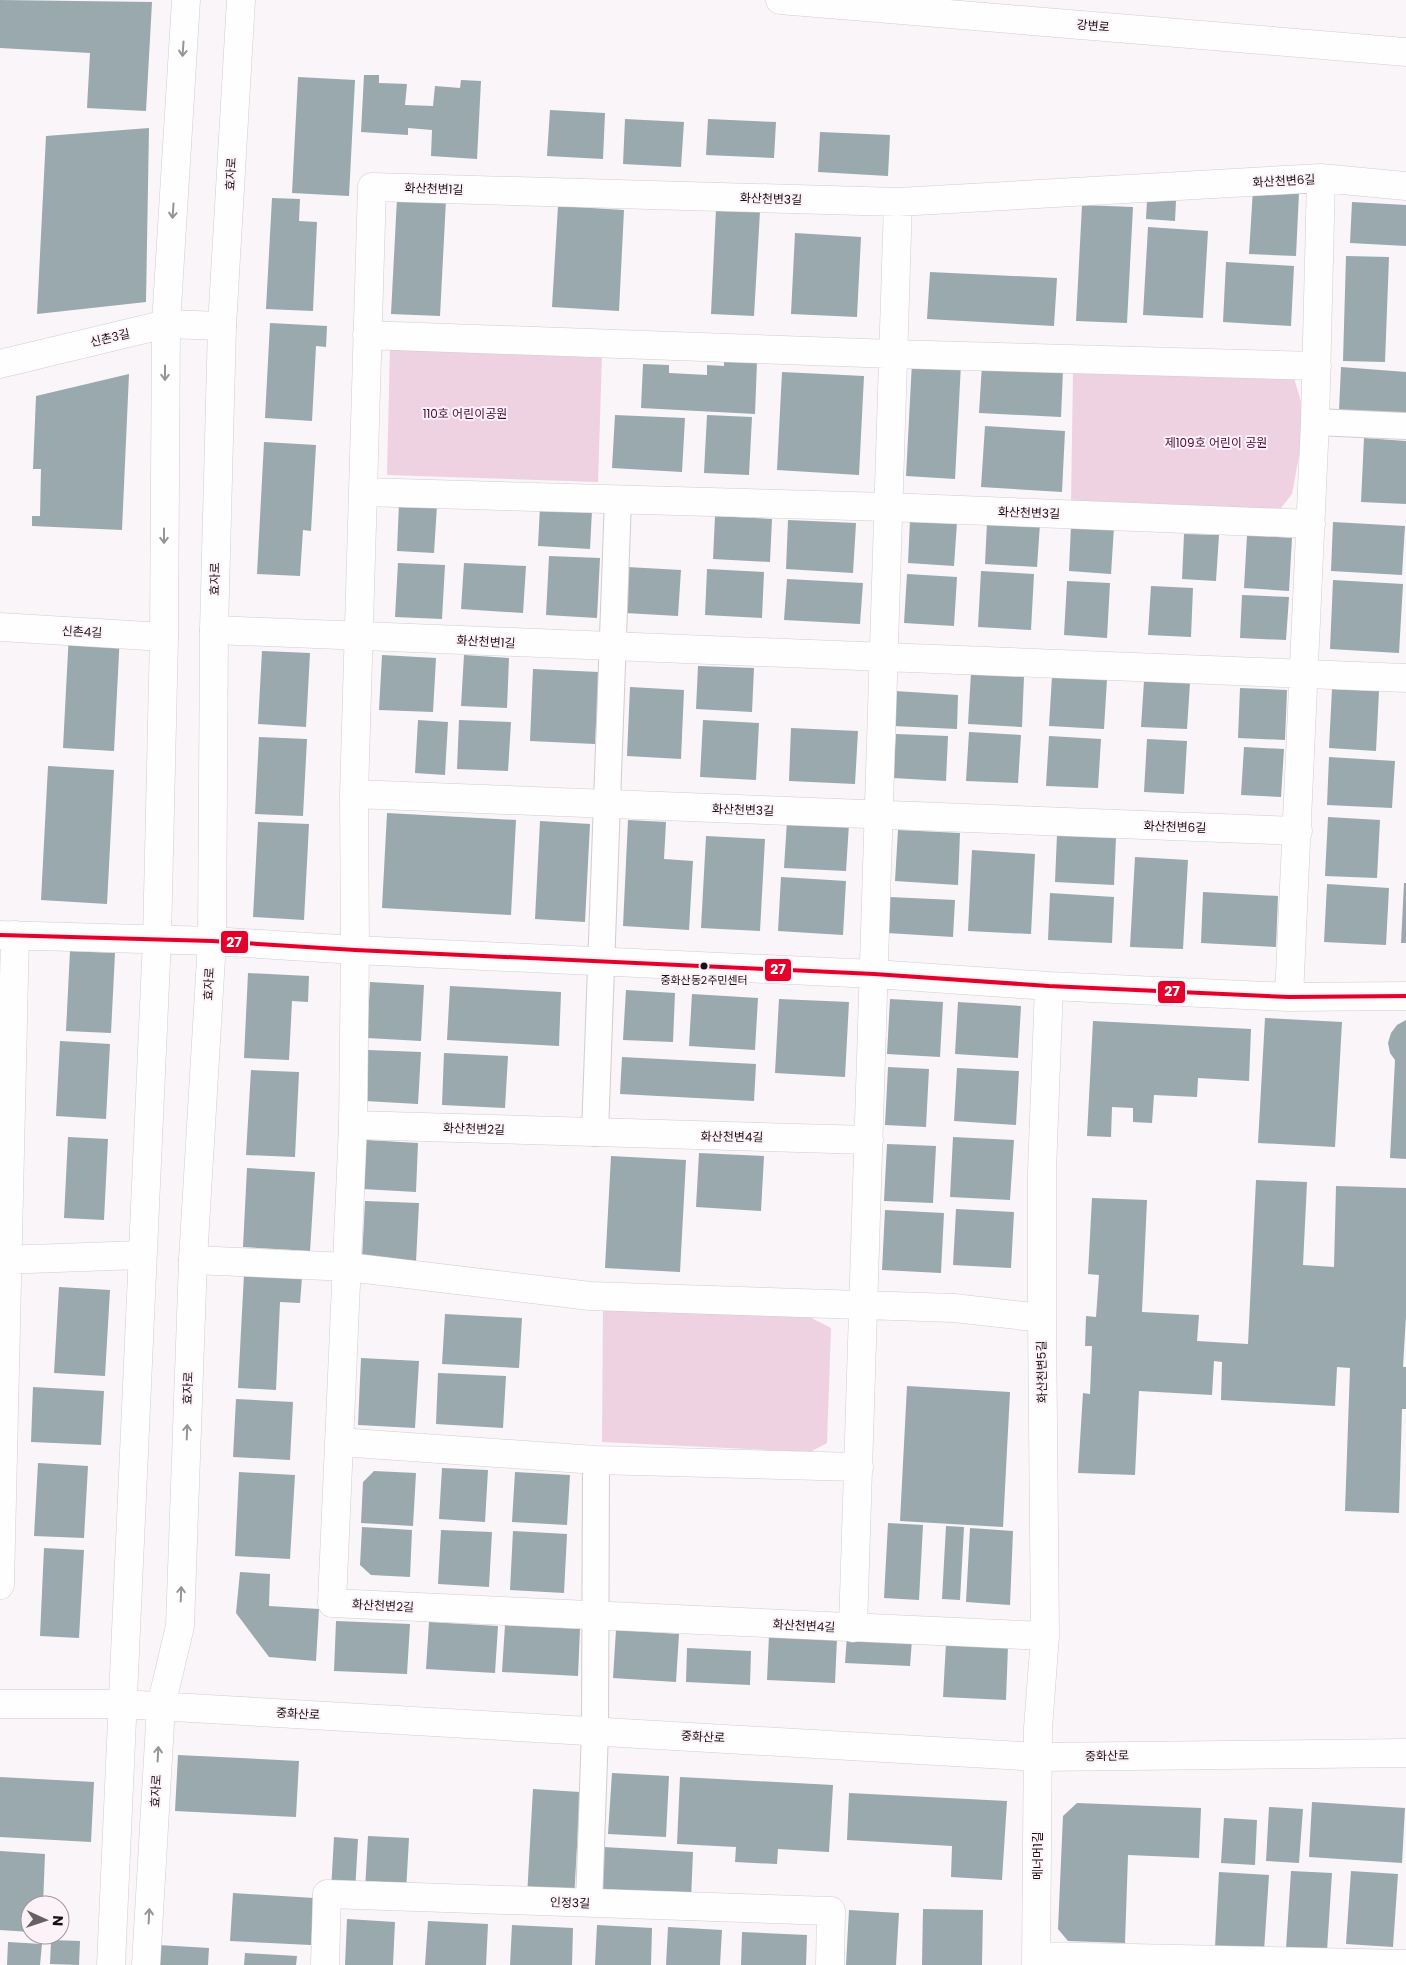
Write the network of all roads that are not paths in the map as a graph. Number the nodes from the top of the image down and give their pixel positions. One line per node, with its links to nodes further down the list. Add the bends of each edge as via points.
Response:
1 (186, 0): 11 (street, one-way to 11)
2 (242, 0): 12 (street, 효자로)
3 (780, 0): 4 (street, 강변로)
4 (902, 5): 5 (street, 강변로)
5 (1406, 52)
6 (1321, 178): 7 (street); 8 (street, 화산천변6길); 16 (street, 화산천변6길)
7 (1406, 186)
8 (1089, 192): 10 (street, 화산천변3길)
9 (644, 195): 10 (street, 화산천변3길); 13 (street, 화산천변1길, via 372,188)
10 (898, 202): 14 (street)
11 (166, 324): 12 (street, 신촌3길); 15 (street, 신촌3길); 26 (street, one-way to 26)
12 (222, 326): 24 (street, 효자로)
13 (367, 335): 14 (street); 19 (street, 화산천변1길)
14 (893, 354): 16 (street); 21 (street)
15 (0, 364)
16 (1317, 366): 17 (street, 화산천변6길)
17 (1315, 422): 18 (street); 22 (street, 화산천변6길)
18 (1406, 426)
19 (363, 492): 20 (street); 25 (street, 화산천변1길)
20 (618, 499): 21 (street, 화산천변3길); 27 (street)
21 (888, 507): 22 (street, 화산천변3길); 28 (street)
22 (1311, 524): 29 (street, 화산천변6길)
23 (0, 627): 26 (street, 신촌4길)
24 (214, 630): 25 (street); 38 (street, 효자로)
25 (359, 636): 27 (street, 화산천변1길); 31 (street, 화산천변1길)
26 (164, 637): 37 (street)
27 (612, 648): 28 (street); 32 (street)
28 (883, 657): 29 (street); 33 (street)
29 (1304, 674): 30 (street); 35 (street, 화산천변6길)
30 (1406, 678)
31 (354, 794): 32 (street); 39 (street, 화산천변1길)
32 (607, 805): 33 (street, 화산천변3길); 40 (street)
33 (878, 815): 34 (street, 화산천변3길); 41 (street)
34 (1053, 822): 35 (street, 화산천변6길)
35 (1298, 831): 44 (street, 화산천변6길)
36 (8, 935): 37 (street); 45 (street)
37 (157, 939): 38 (street); 49 (street)
38 (212, 941): 39 (street); 51 (street, 효자로)
39 (355, 950): 40 (street); 46 (street, 화산천변2길)
40 (601, 962): 41 (street); 47 (street)
41 (874, 974): 42 (street); 48 (street, 화산천변4길)
42 (1049, 986): 44 (street); 54 (street, 화산천변5길, via 1042,1171)
43 (1406, 996): 44 (street)
44 (1290, 997)
45 (6, 1095): 50 (street)
46 (353, 1125): 47 (street, 화산천변2길); 52 (street, 화산천변2길)
47 (595, 1133): 48 (street, 화산천변4길)
48 (869, 1140): 53 (street, 화산천변4길)
49 (142, 1255): 50 (street); 64 (street)
50 (4, 1260): 55 (street)
51 (193, 1260): 52 (street); 65 (street, 효자로, one-way to 51, via 180,1626)
52 (348, 1267): 53 (street, via 590,1296); 56 (street, 화산천변2길)
53 (863, 1305): 54 (street, via 954,1308); 58 (street, 화산천변4길)
54 (1042, 1318): 62 (street, 화산천변5길)
55 (2, 1433): 59 (street)
56 (339, 1442): 57 (street); 60 (street, 화산천변2길, via 332,1603)
57 (596, 1460): 58 (street); 60 (street)
58 (859, 1467): 61 (street, 화산천변4길)
59 (1, 1585)
60 (594, 1616): 61 (street, 화산천변4길); 66 (street)
61 (853, 1628): 62 (street)
62 (1045, 1636): 68 (street, 화산천변5길)
63 (0, 1704): 64 (street, 중화산로)
64 (122, 1704): 65 (street, 중화산로); 73 (street)
65 (161, 1706): 66 (street, 중화산로); 74 (street, 효자로, one-way to 65)
66 (595, 1731): 68 (street, 중화산로); 69 (street)
67 (1406, 1754): 68 (street, 중화산로)
68 (1038, 1757): 70 (street, 메너머1길)
69 (589, 1903): 75 (street, 인정3길, via 327,1894); 76 (street, 인정3길, via 831,1911)
70 (1037, 1960): 71 (street, 메너머1길)
71 (1207, 1963): 72 (street, 메너머1길)
72 (1406, 1964)
73 (111, 1965)
74 (146, 1965)
75 (325, 1965)
76 (830, 1965)

